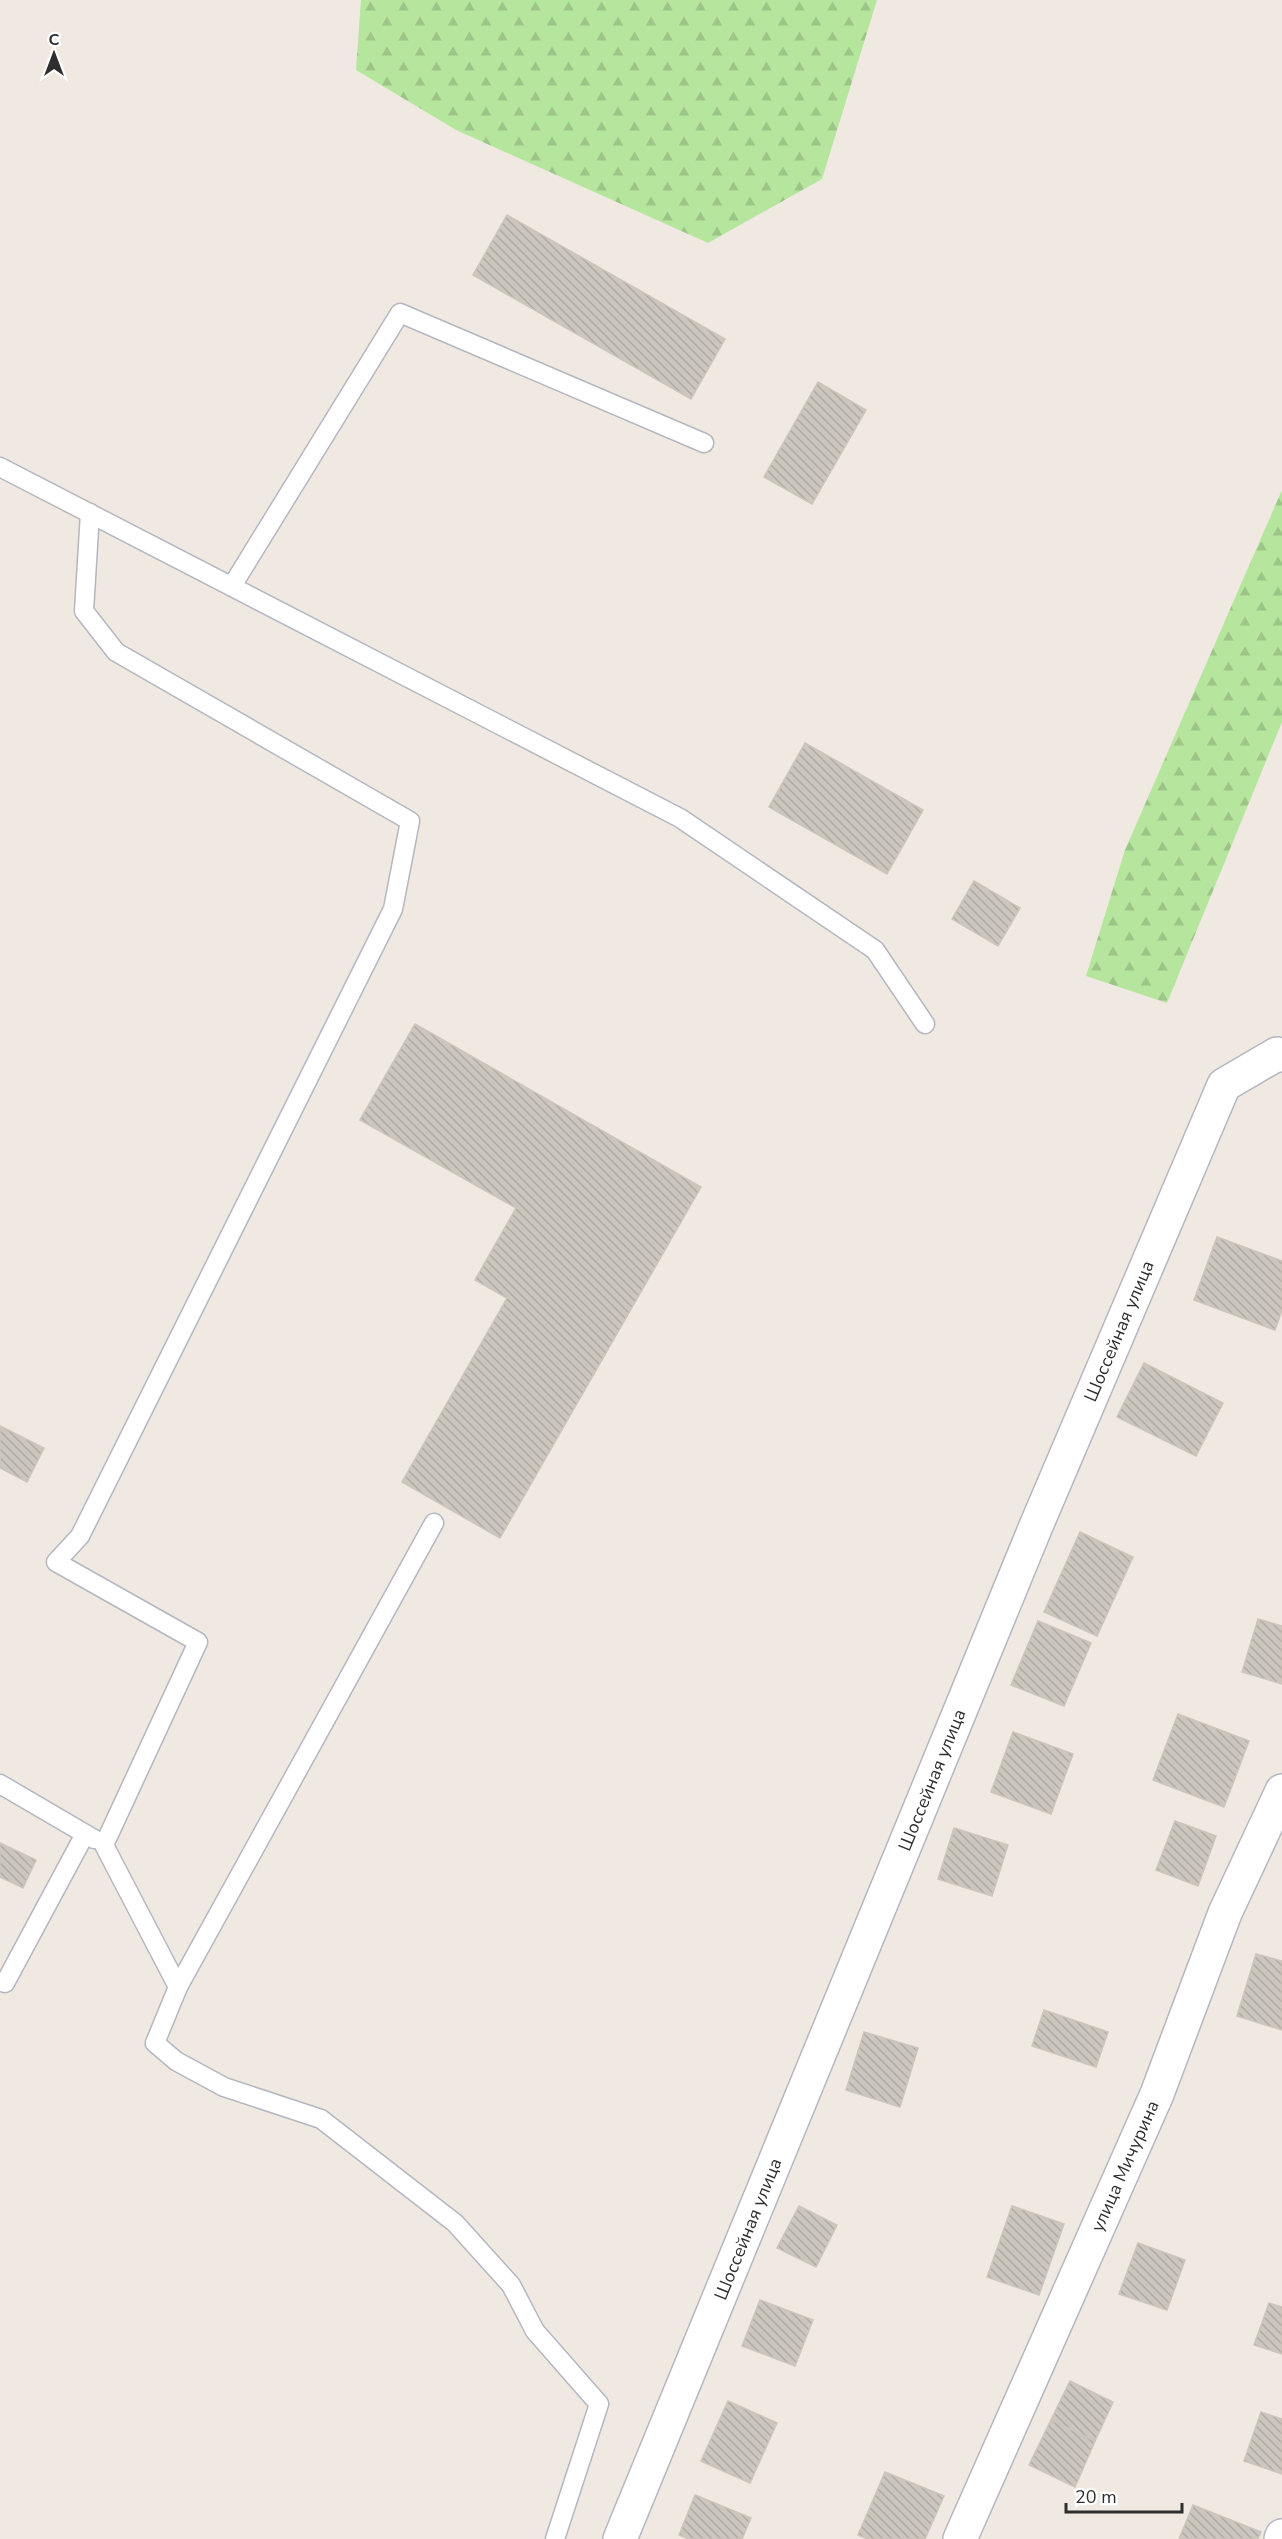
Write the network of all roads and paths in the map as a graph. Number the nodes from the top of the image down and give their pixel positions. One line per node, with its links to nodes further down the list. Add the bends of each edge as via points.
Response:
1 (704, 443): 4 (lane, via 400,314)
2 (0, 467): 3 (lane)
3 (90, 513): 4 (lane); 11 (lane, via 84,611 116,652 410,821 393,909 80,1536 56,1562 198,1642)
4 (232, 586): 5 (lane, via 680,818 875,950)
5 (925, 1024)
6 (1282, 1055): 15 (street, Шоссейная улица, via 1277,1054 1224,1084 1036,1526)
7 (434, 1523): 13 (lane)
8 (0, 1784): 10 (lane)
9 (1282, 1791): 16 (street, улица Мичурина, via 1225,1913 1156,2094)
10 (85, 1834): 11 (lane); 12 (lane)
11 (104, 1845): 13 (lane)
12 (5, 1983)
13 (178, 1987): 14 (lane, via 154,2043 176,2061 224,2087 321,2119 455,2223 511,2285 535,2331 599,2404)
14 (555, 2539)
15 (620, 2539)
16 (960, 2539)

